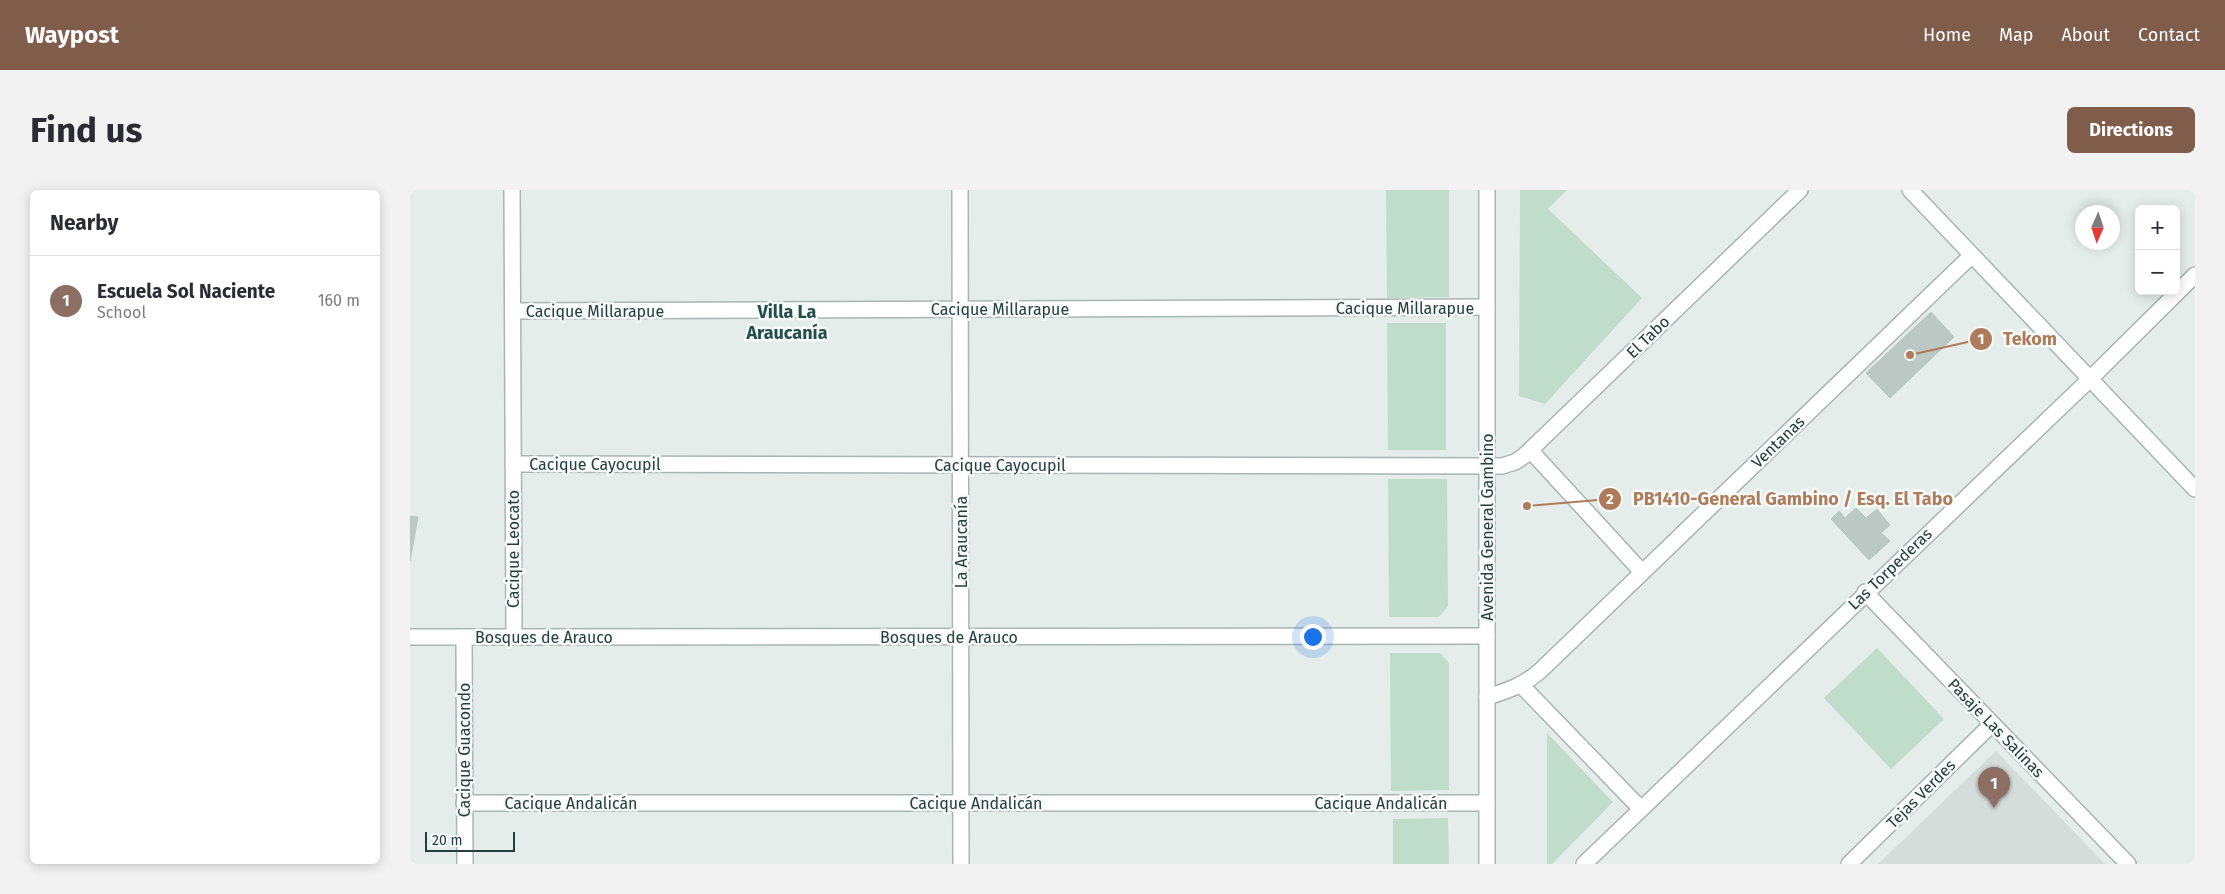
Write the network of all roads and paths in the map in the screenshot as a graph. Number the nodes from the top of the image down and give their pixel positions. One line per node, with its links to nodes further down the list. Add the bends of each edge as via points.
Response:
1 (512, 190): 10 (street, Cacique Leocato)
2 (960, 190): 9 (street, La Araucanía)
3 (1487, 190): 8 (street, Avenida General Gambino)
4 (1800, 190): 12 (street, El Tabo)
5 (1910, 190): 6 (street)
6 (1972, 255): 11 (street); 17 (street, Ventanas)
7 (2195, 275): 11 (street, Las Torpederas)
8 (1487, 307): 9 (street, Cacique Millarapue); 15 (street, Avenida General Gambino)
9 (960, 309): 10 (street, Cacique Millarapue); 14 (street, La Araucanía)
10 (513, 311): 13 (street, Cacique Leocato)
11 (2090, 379): 16 (street); 18 (street, Las Torpederas)
12 (1530, 450): 15 (street, El Tabo, via 1515,462); 17 (street)
13 (513, 464): 14 (street, Cacique Cayocupil); 22 (street, Cacique Leocato)
14 (960, 464): 15 (street, Cacique Cayocupil); 23 (street, La Araucanía)
15 (1487, 466): 19 (street, Avenida General Gambino)
16 (2195, 489)
17 (1642, 572): 24 (street, Ventanas, via 1540,671)
18 (1865, 592): 26 (street, Pasaje Las Salinas); 30 (street, Las Torpederas)
19 (1487, 636): 23 (street, Bosques de Arauco); 25 (street, Avenida General Gambino)
20 (410, 637): 21 (street, Bosques de Arauco)
21 (464, 637): 22 (street, Bosques de Arauco); 27 (street, Cacique Guacondo)
22 (514, 637): 23 (street, Bosques de Arauco)
23 (961, 637): 28 (street, La Araucanía)
24 (1521, 685): 25 (street, Ventanas); 30 (street)
25 (1487, 697): 29 (street, Avenida General Gambino)
26 (1992, 724): 35 (street, Tejas Verdes); 36 (street, Pasaje Las Salinas)
27 (464, 803): 28 (street, Cacique Andalicán); 31 (street, Cacique Guacondo)
28 (961, 803): 29 (street, Cacique Andalicán); 32 (street, La Araucanía)
29 (1487, 803): 33 (street, Avenida General Gambino)
30 (1641, 809): 34 (street, Las Torpederas)
31 (464, 864)
32 (961, 864)
33 (1487, 864)
34 (1584, 864)
35 (1850, 864)
36 (2128, 864)

